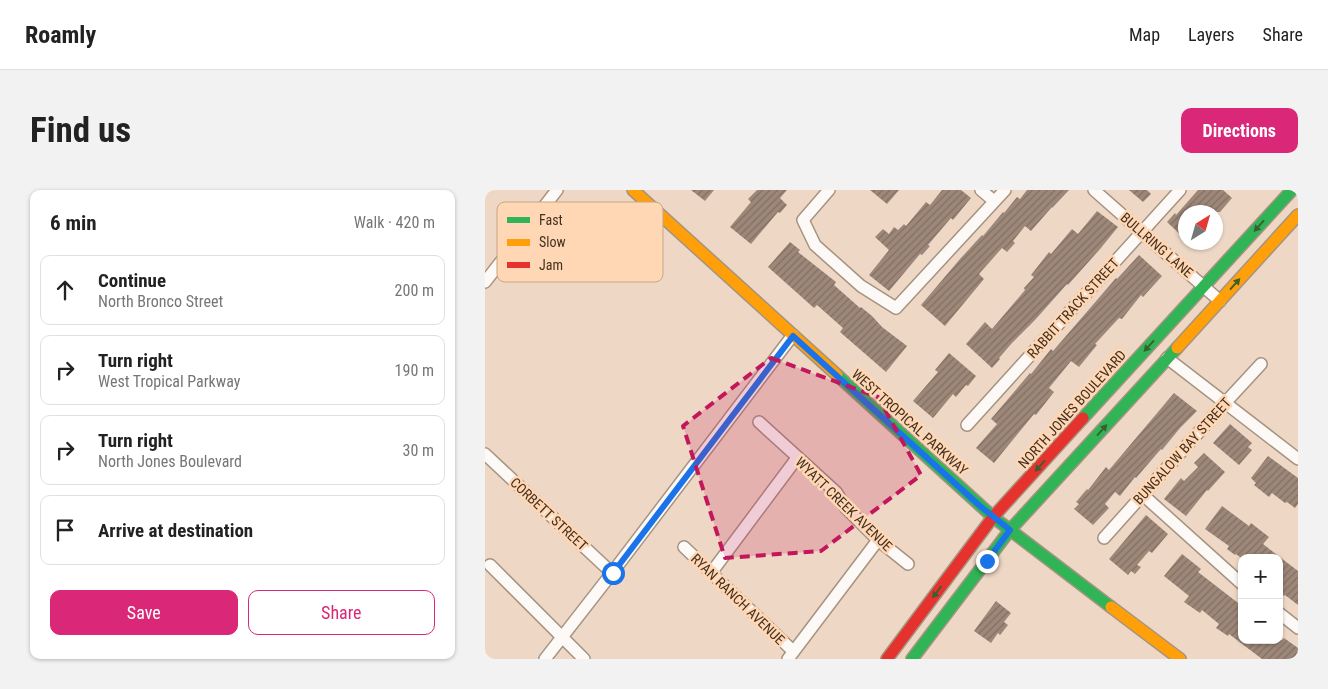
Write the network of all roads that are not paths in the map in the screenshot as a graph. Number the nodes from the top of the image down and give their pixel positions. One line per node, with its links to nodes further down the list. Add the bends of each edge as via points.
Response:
1 (557, 190): 10 (street)
2 (633, 190): 11 (main road, WEST TROPICAL PARKWAY)
3 (829, 190): 9 (street, via 803,220 815,245 861,286 896,308)
4 (981, 190): 9 (street)
5 (1005, 190): 9 (street)
6 (1094, 190): 14 (street, BULLRING LANE)
7 (1180, 190): 14 (street, RABBIT TRACK STREET)
8 (1292, 190): 17 (main road, NORTH JONES BOULEVARD, one-way to 17)
9 (994, 201)
10 (548, 202)
11 (646, 202)
12 (1298, 215): 18 (main road, one-way to 12)
13 (663, 217): 19 (main road, WEST TROPICAL PARKWAY)
14 (1143, 232): 17 (street, BULLRING LANE); 24 (street, RABBIT TRACK STREET)
15 (497, 267): 16 (street)
16 (485, 282)
17 (1204, 286): 18 (street, BULLRING LANE); 29 (main road, NORTH JONES BOULEVARD, one-way to 29)
18 (1220, 300): 20 (main road)
19 (793, 336): 29 (main road, WEST TROPICAL PARKWAY); 36 (street)
20 (1167, 358): 22 (street); 30 (main road, one-way to 20)
21 (1261, 364): 22 (street, BUNGALOW BAY STREET)
22 (1225, 404): 27 (street); 28 (street, BUNGALOW BAY STREET)
23 (759, 422): 26 (street, WYATT CREEK AVENUE)
24 (967, 426)
25 (485, 454): 36 (street, CORBETT STREET)
26 (797, 458): 32 (street, WYATT CREEK AVENUE, via 836,492); 37 (street)
27 (1298, 459)
28 (1143, 495): 31 (street, BUNGALOW BAY STREET); 38 (street)
29 (993, 517): 30 (main road, WEST TROPICAL PARKWAY); 45 (main road, NORTH JONES BOULEVARD, one-way to 45)
30 (1010, 530): 46 (main road); 47 (main road, WEST TROPICAL PARKWAY)
31 (1104, 538)
32 (878, 540): 34 (street, WYATT CREEK AVENUE); 42 (street)
33 (684, 547): 37 (street, RYAN RANCH AVENUE)
34 (908, 564)
35 (490, 565): 41 (street)
36 (613, 573): 41 (street)
37 (711, 573): 42 (street, RYAN RANCH AVENUE)
38 (1238, 580)
39 (1283, 617): 40 (street)
40 (1298, 628)
41 (562, 638): 43 (street); 44 (street)
42 (791, 655)
43 (545, 659)
44 (584, 659)
45 (887, 659)
46 (912, 659)
47 (1180, 659)

